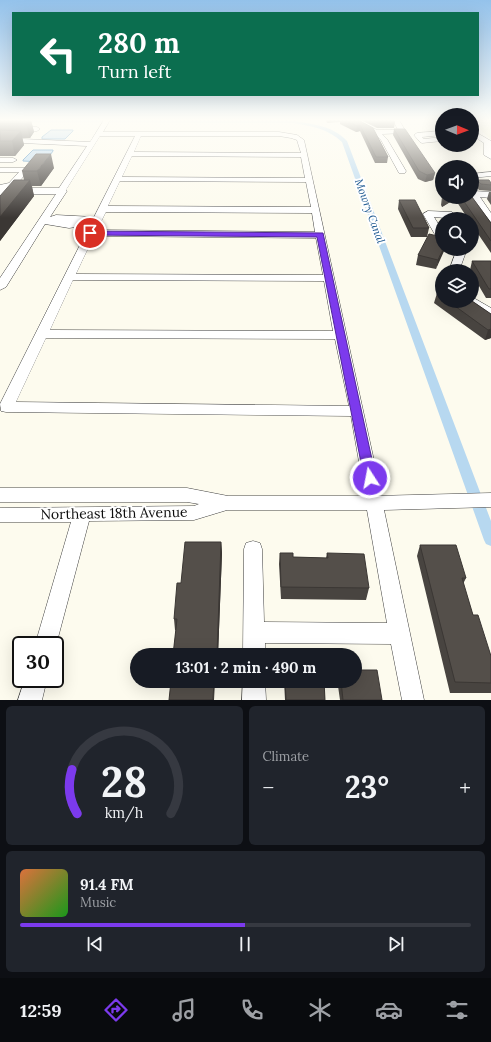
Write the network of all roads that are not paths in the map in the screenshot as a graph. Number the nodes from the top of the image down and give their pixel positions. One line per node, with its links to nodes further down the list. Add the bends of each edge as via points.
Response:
1 (88, 153): 16 (street)
2 (391, 153): 10 (street)
3 (128, 154): 4 (street); 13 (street)
4 (305, 155): 14 (street)
5 (0, 160): 6 (street)
6 (13, 160)
7 (491, 166): 8 (street)
8 (479, 167)
9 (0, 170): 15 (street, via 25,170)
10 (402, 172)
11 (491, 174): 12 (street)
12 (479, 175)
13 (116, 179): 14 (street); 19 (street)
14 (310, 180): 20 (street)
15 (9, 190): 16 (street); 18 (street)
16 (64, 190): 23 (street)
17 (491, 195): 22 (street, via 473,194)
18 (0, 201)
19 (102, 209): 20 (street); 24 (street)
20 (315, 210): 27 (street)
21 (435, 214): 25 (street, via 428,214)
22 (491, 219)
23 (43, 221): 24 (street, via 53,224 70,221 86,224); 30 (street)
24 (96, 222): 26 (street)
25 (435, 226)
26 (90, 233): 27 (street); 28 (street)
27 (320, 235): 29 (street)
28 (68, 277): 29 (street); 33 (street)
29 (329, 278): 34 (street)
30 (0, 287)
31 (479, 304): 32 (street)
32 (491, 312)
33 (41, 334): 34 (street); 35 (street)
34 (340, 334): 36 (street)
35 (3, 407): 36 (street)
36 (357, 411): 37 (street)
37 (370, 478)
38 (0, 496): 40 (street, Northeast 18th Avenue, via 186,495)
39 (491, 500): 41 (street, Northeast 18th Avenue)
40 (228, 503): 41 (street, Northeast 18th Avenue); 42 (street, Northeast 18th Avenue, via 194,512)
41 (374, 503): 46 (street)
42 (82, 514): 43 (street, Northeast 18th Avenue); 47 (street)
43 (0, 515)
44 (253, 549): 45 (street)
45 (254, 632): 46 (street); 48 (street)
46 (400, 634): 53 (street)
47 (48, 636)
48 (254, 648)
49 (33, 688): 51 (street)
50 (254, 688): 52 (street)
51 (30, 700)
52 (254, 700)
53 (413, 700)

